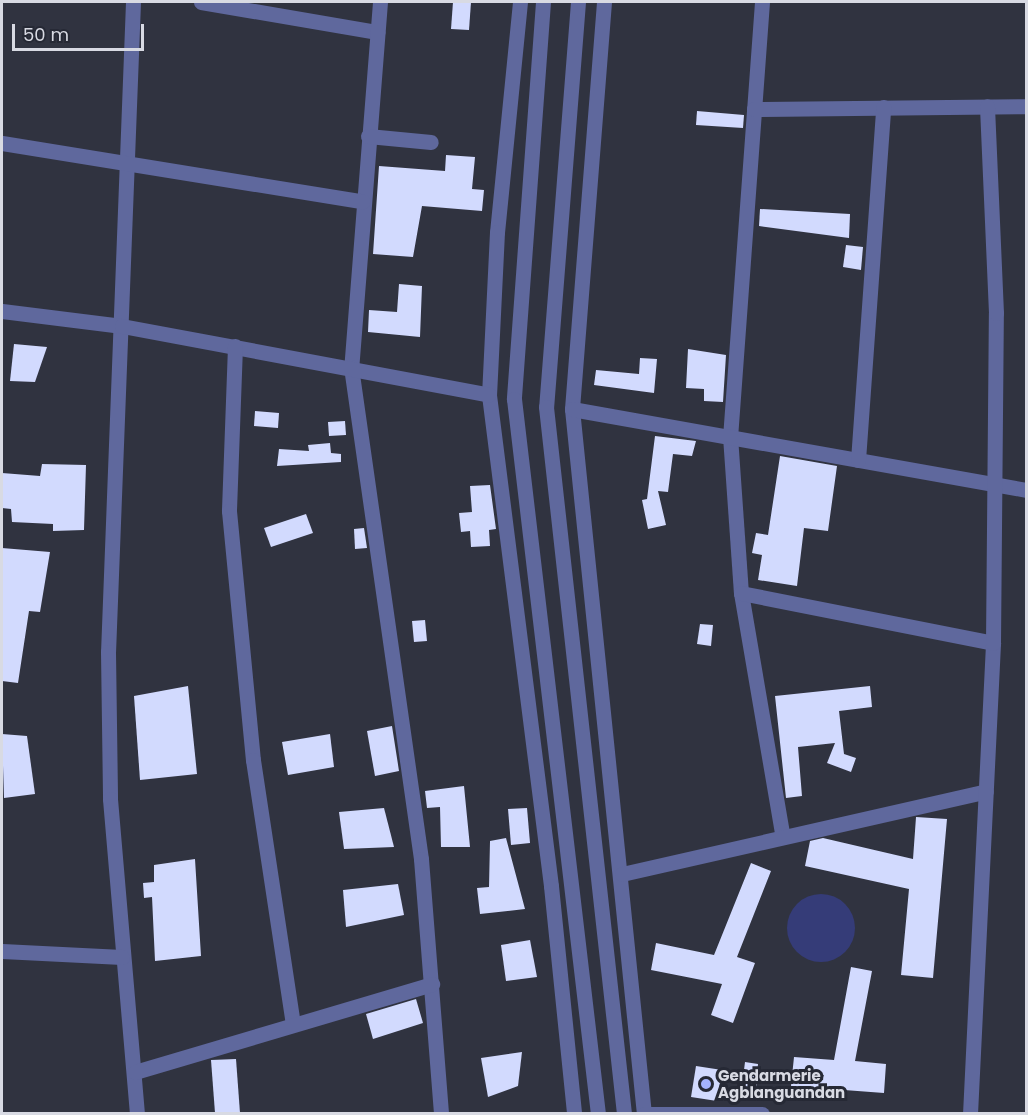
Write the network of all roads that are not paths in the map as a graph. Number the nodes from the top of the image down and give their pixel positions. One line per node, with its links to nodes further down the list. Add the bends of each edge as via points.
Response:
1 (133, 2): 17 (street)
2 (201, 2): 9 (street)
3 (380, 2): 9 (street)
4 (520, 2): 19 (street)
5 (543, 2): 20 (street)
6 (578, 2): 45 (street, via 546,407)
7 (603, 2): 26 (street)
8 (762, 2): 13 (street)
9 (377, 32): 14 (street)
10 (987, 106): 11 (street); 12 (street); 29 (street)
11 (1026, 106)
12 (883, 107): 13 (street); 28 (street)
13 (754, 109): 27 (street)
14 (368, 136): 15 (street); 18 (street)
15 (431, 142)
16 (2, 143): 17 (street)
17 (130, 166): 18 (street); 22 (street)
18 (362, 201): 24 (street)
19 (497, 232): 20 (street); 25 (street)
20 (525, 234): 44 (street, via 514,399)
21 (2, 311): 22 (street)
22 (122, 326): 23 (street); 37 (street, via 108,652 110,799)
23 (235, 346): 24 (street); 39 (street, via 228,511 253,760)
24 (351, 367): 25 (street); 38 (street, via 421,859)
25 (489, 395): 43 (street, via 552,886)
26 (572, 409): 27 (street); 35 (street)
27 (730, 436): 28 (street); 31 (street)
28 (858, 460): 29 (street)
29 (995, 485): 30 (street); 32 (street)
30 (1026, 490)
31 (741, 593): 32 (street); 34 (street)
32 (993, 643): 33 (street)
33 (986, 790): 34 (street); 48 (street)
34 (782, 834): 35 (street)
35 (622, 874): 46 (street)
36 (2, 951): 37 (street)
37 (122, 957): 40 (street)
38 (432, 984): 39 (street); 42 (street)
39 (293, 1023): 40 (street)
40 (135, 1072): 41 (street)
41 (137, 1113)
42 (441, 1113)
43 (574, 1113)
44 (598, 1113)
45 (624, 1113)
46 (644, 1113): 47 (street)
47 (762, 1113)
48 (970, 1113)

